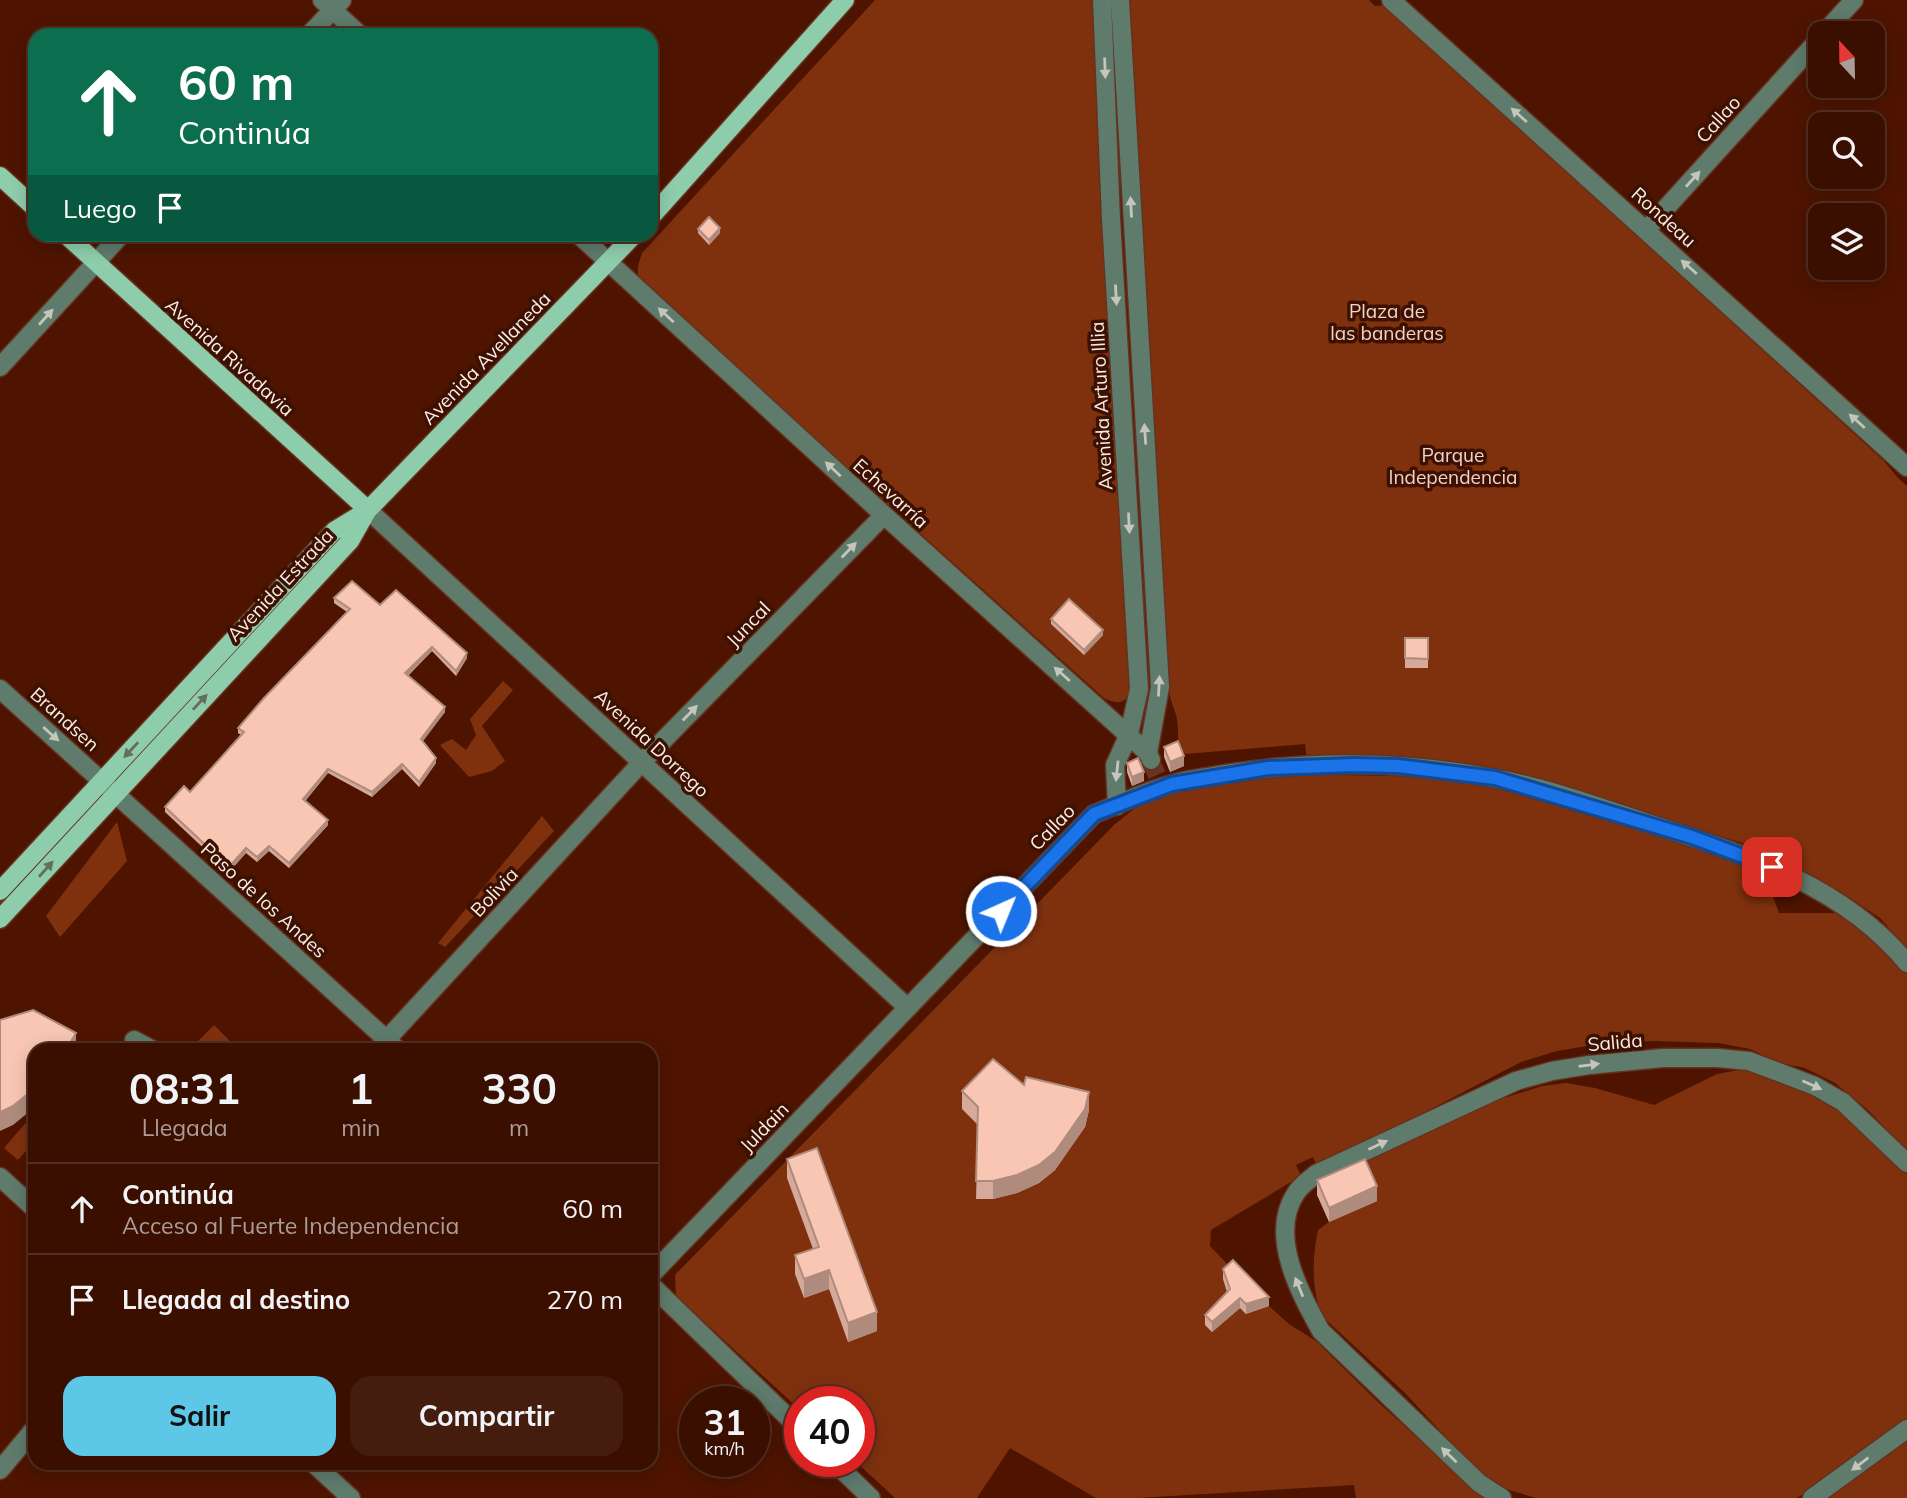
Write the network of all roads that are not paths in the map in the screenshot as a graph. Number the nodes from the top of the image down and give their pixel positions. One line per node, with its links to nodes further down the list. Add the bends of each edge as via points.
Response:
1 (845, 0): 13 (main road)
2 (1102, 0): 26 (street, Avenida Arturo Illia, one-way to 26, via 1139,689)
3 (1120, 0): 28 (street, one-way to 3, via 1160,687)
4 (1391, 0): 14 (street, Rondeau, one-way to 4)
5 (1854, 0): 7 (street)
6 (332, 3): 8 (street); 9 (street)
7 (1835, 21)
8 (314, 28)
9 (354, 28)
10 (1808, 51): 14 (street, Callao, one-way to 10)
11 (0, 176): 12 (main road)
12 (28, 202)
13 (658, 209)
14 (1647, 229): 22 (street, Rondeau, one-way to 14)
15 (74, 242): 19 (main road, Avenida Rivadavia)
16 (115, 242): 19 (street)
17 (587, 242): 20 (street, Echevarría)
18 (627, 242): 20 (main road, Avenida Avellaneda)
19 (96, 262): 21 (street, one-way to 19); 23 (main road, Avenida Rivadavia)
20 (608, 262): 23 (main road, Avenida Avellaneda); 24 (street, Echevarría, one-way to 20)
21 (0, 367)
22 (1907, 467)
23 (368, 510): 27 (street, Avenida Dorrego); 29 (main road, Avenida Estrada, via 334,531)
24 (884, 515): 26 (street, Echevarría, one-way to 24); 27 (street, Juncal, one-way to 24)
25 (0, 688): 29 (street, Brandsen, one-way to 29)
26 (1129, 734): 28 (street, Echevarría); 30 (street, Avenida Arturo Illia, one-way to 30, via 1115,765)
27 (642, 762): 34 (street, Avenida Dorrego); 38 (street, Bolivia)
28 (1155, 770): 30 (street, Callao); 33 (street, Callao, via 1177,783 1304,766 1398,766 1495,778 1753,858 1865,920)
29 (109, 787): 31 (main road, Avenida Estrada); 32 (main road, Avenida Estrada, one-way to 29); 37 (street, Paso de los Andes)
30 (1117, 806): 34 (street, Callao, via 1094,814)
31 (0, 891)
32 (0, 919)
33 (1907, 963)
34 (908, 1008): 42 (street, Juldain)
35 (134, 1040): 36 (street)
36 (140, 1043)
37 (384, 1043)
38 (390, 1043)
39 (1907, 1163): 52 (street, Salida, one-way to 39, via 1479,1483 1321,1331 1287,1258 1284,1240 1293,1198 1316,1174 1516,1082 1552,1071 1663,1058 1749,1062 1815,1086 1843,1101)
40 (0, 1177): 41 (street)
41 (28, 1203)
42 (658, 1268)
43 (658, 1292): 44 (street)
44 (784, 1414)
45 (1907, 1429): 53 (street, one-way to 53)
46 (28, 1437): 47 (street)
47 (0, 1470)
48 (321, 1470): 50 (street)
49 (849, 1477): 51 (street)
50 (351, 1498)
51 (871, 1498)
52 (1502, 1498)
53 (1812, 1498)

